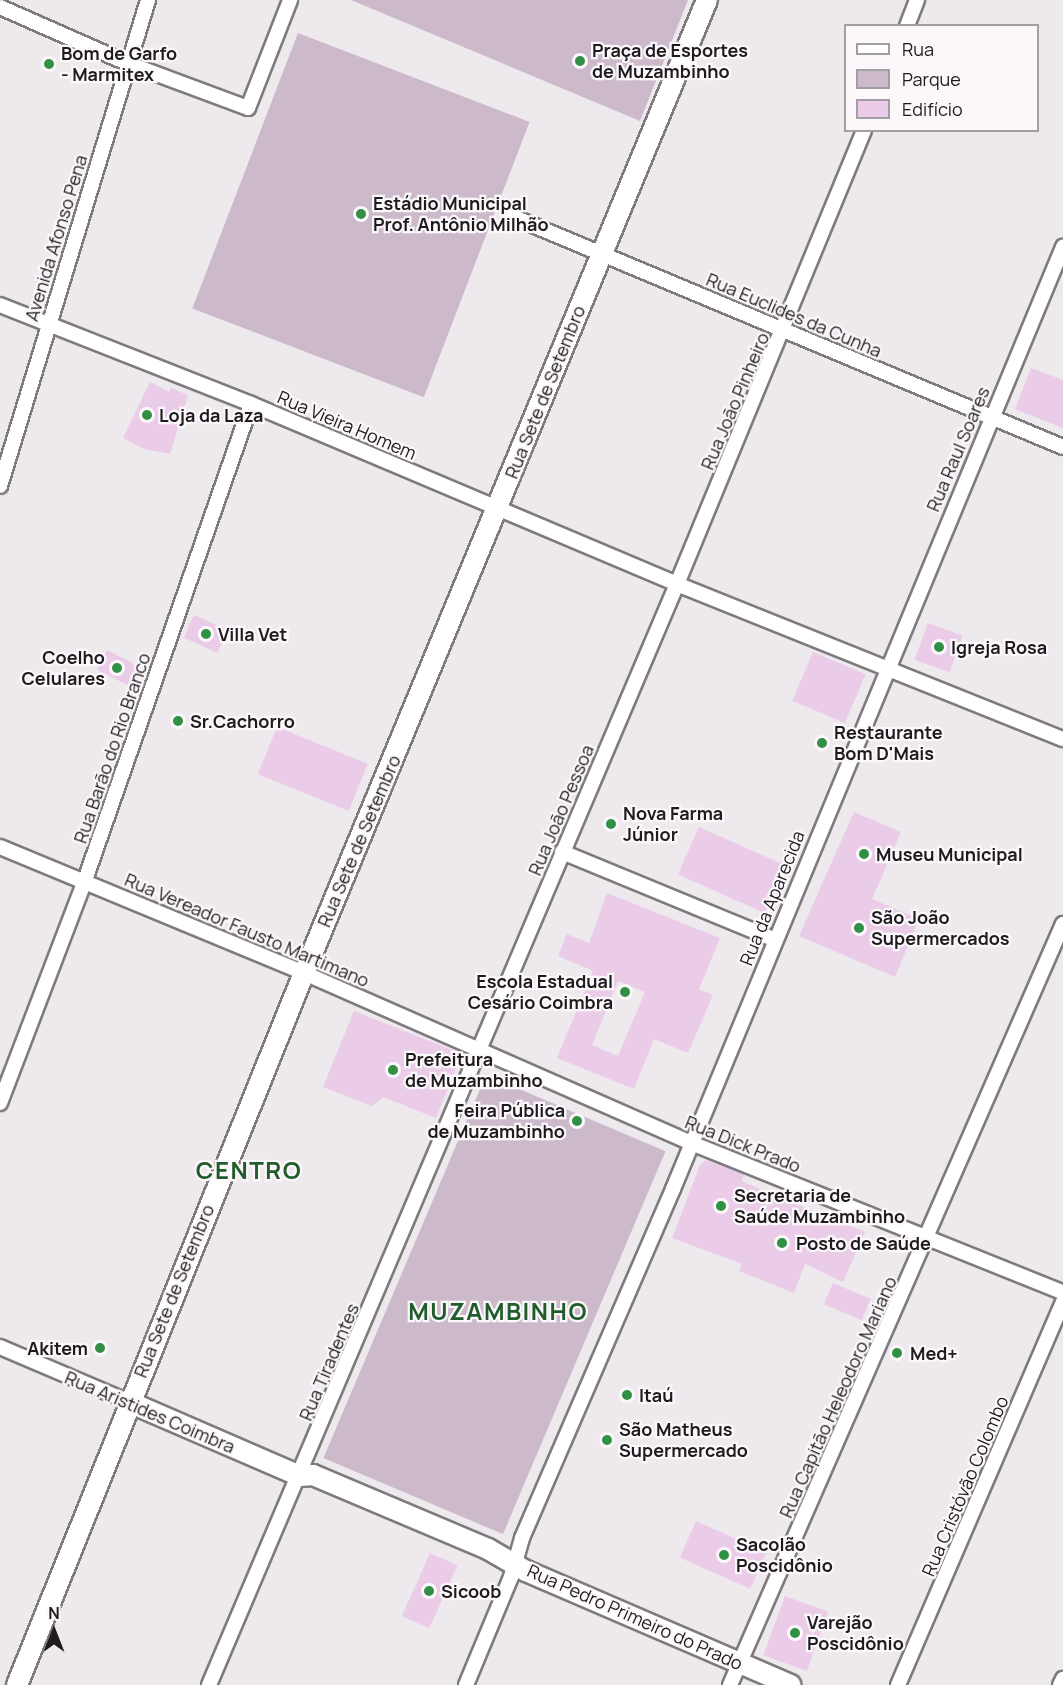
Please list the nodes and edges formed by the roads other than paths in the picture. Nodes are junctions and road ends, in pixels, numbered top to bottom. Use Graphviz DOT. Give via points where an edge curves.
graph roads {
  1 [pos="148,0"];
  2 [pos="290,0"];
  3 [pos="706,0"];
  4 [pos="917,0"];
  5 [pos="0,7"];
  6 [pos="908,24"];
  7 [pos="127,63"];
  8 [pos="863,132"];
  9 [pos="511,216"];
  10 [pos="1063,247"];
  11 [pos="600,256"];
  12 [pos="0,305"];
  13 [pos="49,324"];
  14 [pos="784,328"];
  15 [pos="251,404"];
  16 [pos="991,419"];
  17 [pos="1063,447"];
  18 [pos="0,486"];
  19 [pos="497,508"];
  20 [pos="678,584"];
  21 [pos="887,666"];
  22 [pos="1063,739"];
  23 [pos="0,847"];
  24 [pos="562,852"];
  25 [pos="85,880"];
  26 [pos="1063,924"];
  27 [pos="775,940"];
  28 [pos="304,973"];
  29 [pos="479,1051"];
  30 [pos="0,1103"];
  31 [pos="689,1142"];
  32 [pos="928,1238"];
  33 [pos="1063,1292"];
  34 [pos="1062,1308"];
  35 [pos="0,1347"];
  36 [pos="129,1402"];
  37 [pos="300,1476"];
  38 [pos="514,1560"];
  39 [pos="739,1664"];
  40 [pos="1063,1679"];
  41 [pos="17,1685"];
  42 [pos="209,1685"];
  43 [pos="466,1685"];
  44 [pos="730,1685"];
  45 [pos="791,1685"];
  46 [pos="898,1685"];
  47 [pos="1060,1685"];
  1 -- 7 [label="street, Avenida Afonso Pena"];
  2 -- 7 [label="street" via="248,108"];
  3 -- 11 [label="main road, Rua Sete de Setembro"];
  4 -- 6 [label="street"];
  5 -- 7 [label="street"];
  7 -- 13 [label="street, Avenida Afonso Pena"];
  8 -- 14 [label="street, Rua João Pinheiro"];
  9 -- 11 [label="street, Rua Euclides da Cunha"];
  10 -- 16 [label="street, Rua Raul Soares"];
  11 -- 14 [label="street, Rua Euclides da Cunha"];
  11 -- 19 [label="main road, Rua Sete de Setembro"];
  12 -- 13 [label="street, Rua Vieira Homem"];
  13 -- 15 [label="street, Rua Vieira Homem"];
  13 -- 18 [label="street, Avenida Afonso Pena"];
  14 -- 16 [label="street, Rua Euclides da Cunha"];
  14 -- 20 [label="street, Rua João Pinheiro"];
  15 -- 19 [label="street, Rua Vieira Homem"];
  15 -- 25 [label="street, Rua Barão do Rio Branco"];
  16 -- 17 [label="street, Rua Euclides da Cunha"];
  16 -- 21 [label="street, Rua Raul Soares"];
  19 -- 20 [label="street, Rua Vieira Homem"];
  19 -- 28 [label="main road, Rua Sete de Setembro"];
  20 -- 21 [label="street, Rua Vieira Homem"];
  20 -- 24 [label="street, Rua João Pessoa"];
  21 -- 22 [label="street, Rua Vieira Homem"];
  21 -- 27 [label="street, Rua da Aparecida"];
  23 -- 25 [label="street, Rua Vereador Fausto Martimano"];
  24 -- 27 [label="street"];
  24 -- 29 [label="street, Rua João Pessoa"];
  25 -- 28 [label="street, Rua Vereador Fausto Martimano"];
  25 -- 30 [label="street, Rua Barão do Rio Branco"];
  26 -- 32 [label="street, Rua Capitão Heleodoro Mariano"];
  27 -- 31 [label="street, Rua da Aparecida"];
  28 -- 29 [label="street, Rua Vereador Fausto Martimano"];
  28 -- 36 [label="main road, Rua Sete de Setembro"];
  29 -- 31 [label="street, Rua Dick Prado"];
  29 -- 37 [label="street, Rua Tiradentes"];
  31 -- 32 [label="street, Rua Dick Prado"];
  31 -- 38 [label="street, Rua da Aparecida"];
  32 -- 33 [label="street, Rua Dick Prado"];
  32 -- 39 [label="street, Rua Capitão Heleodoro Mariano"];
  34 -- 46 [label="street, Rua Cristóvão Colombo"];
  35 -- 36 [label="street, Rua Aristides Coimbra"];
  36 -- 37 [label="main road, Rua Aristides Coimbra"];
  36 -- 41 [label="main road, Rua Sete de Setembro"];
  37 -- 38 [label="main road, Rua Aristides Coimbra" via="313,1475"];
  37 -- 42 [label="street, Rua Tiradentes" via="291,1487"];
  38 -- 39 [label="main road, Rua Pedro Primeiro do Prado" via="526,1571"];
  38 -- 43 [label="street" via="511,1577"];
  39 -- 44 [label="street, Rua Capitão Heleodoro Mariano"];
  39 -- 45 [label="main road, Rua Pedro Primeiro do Prado"];
  40 -- 47 [label="street"];
}
